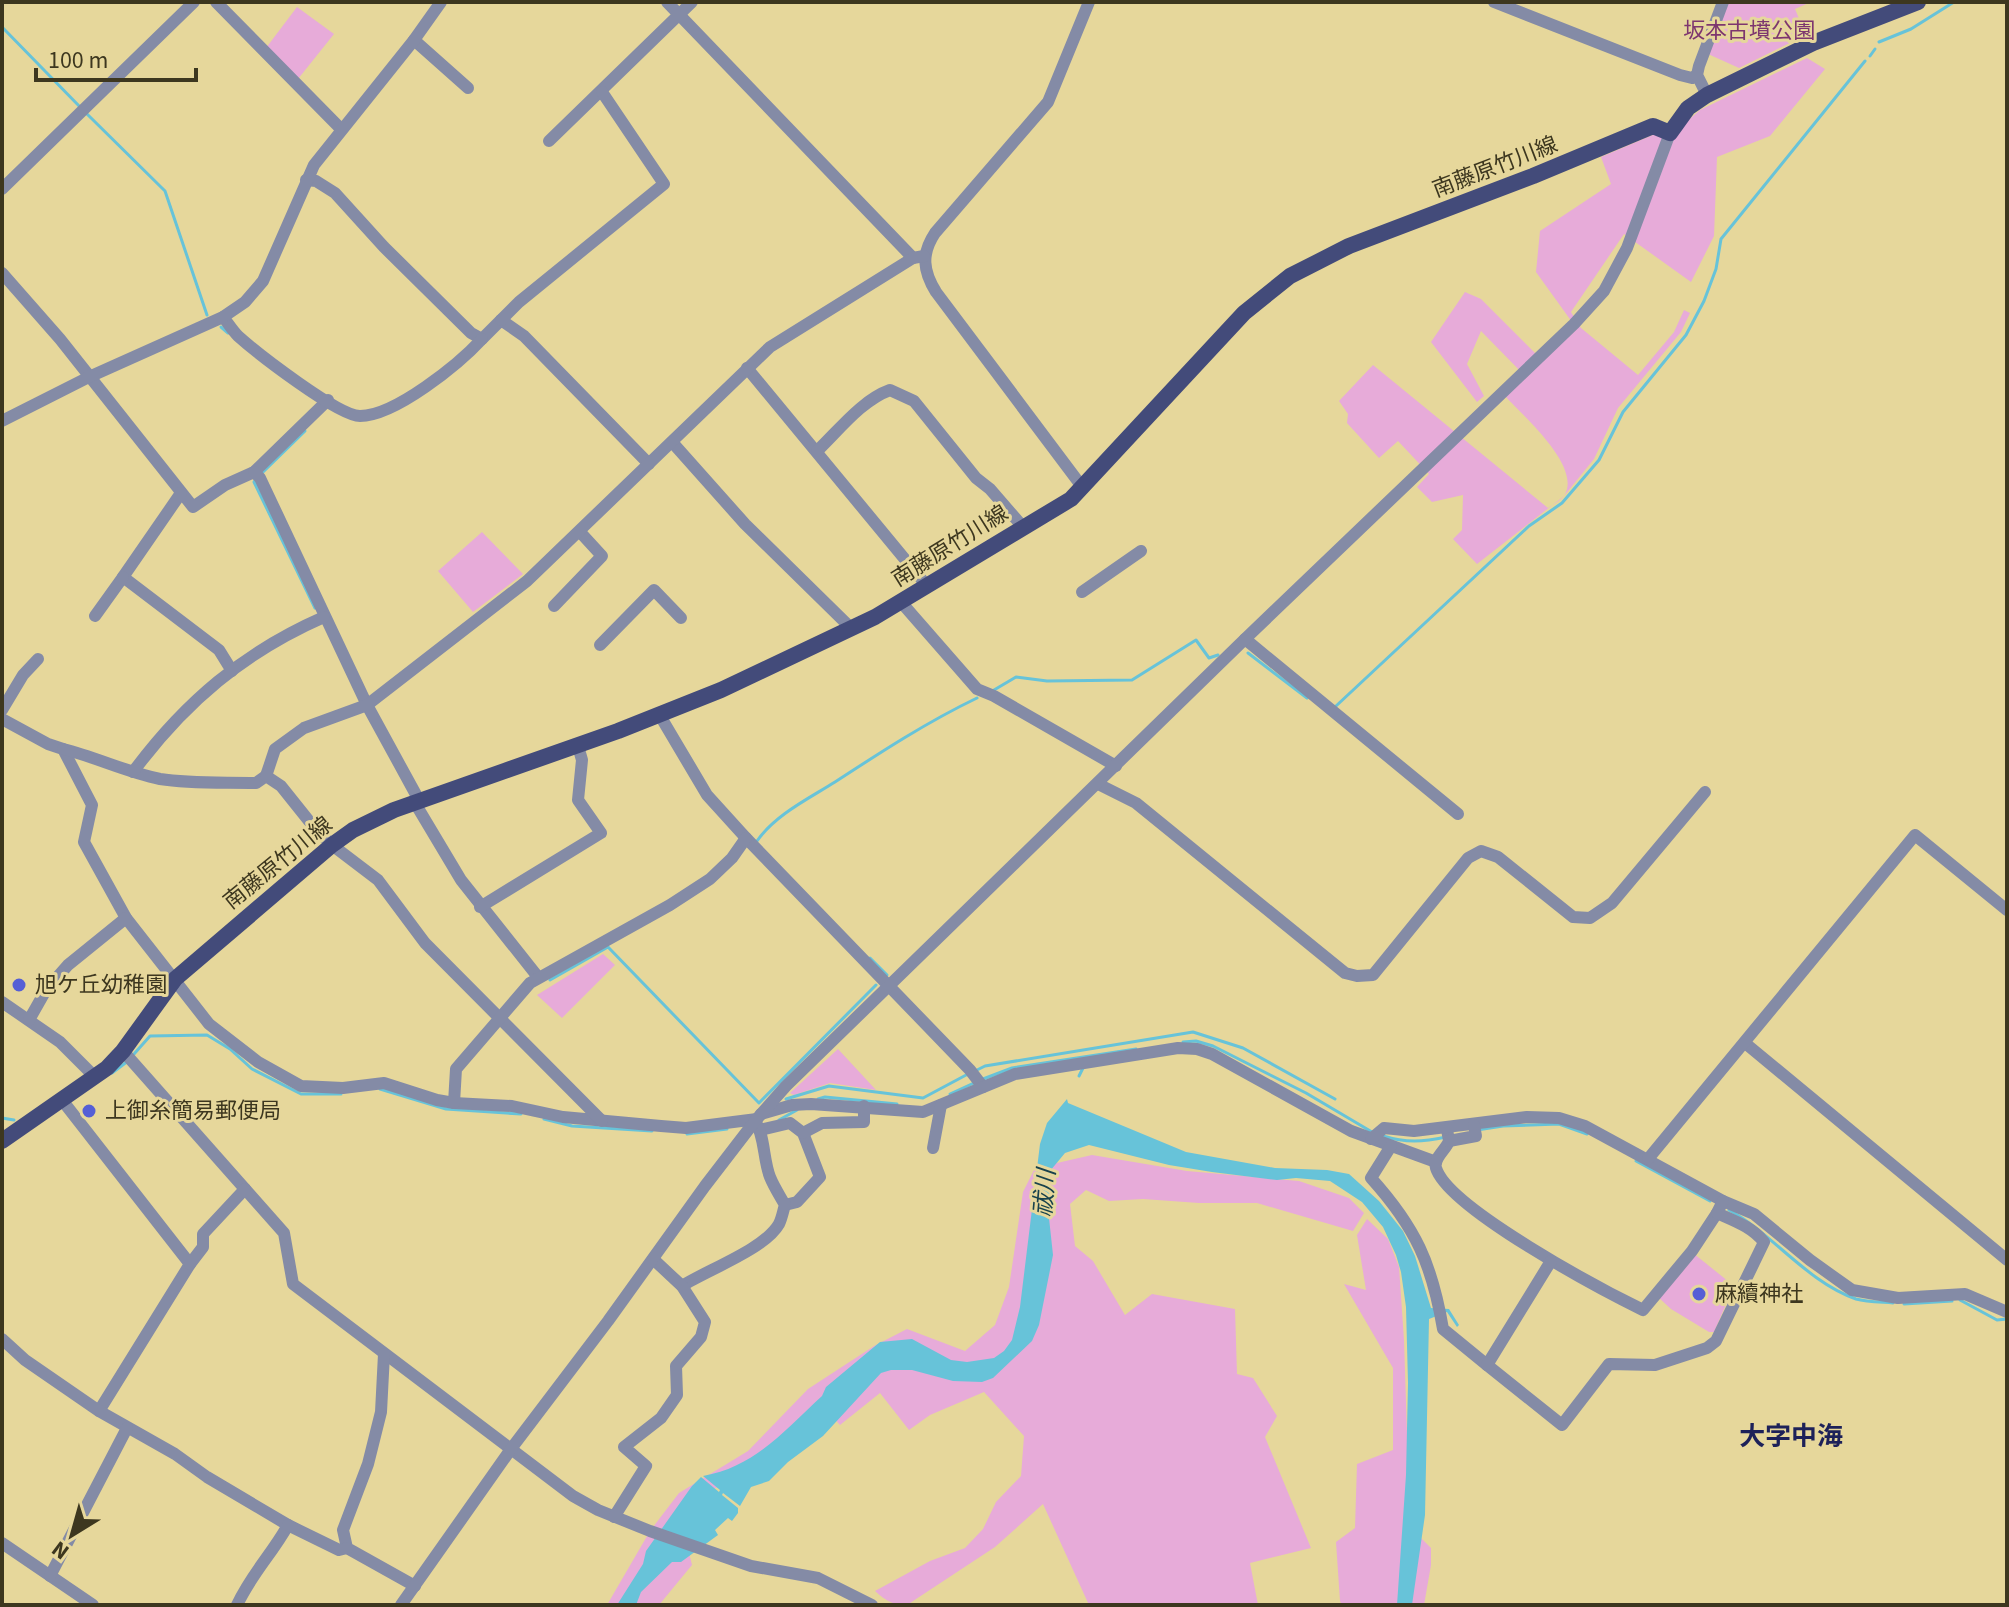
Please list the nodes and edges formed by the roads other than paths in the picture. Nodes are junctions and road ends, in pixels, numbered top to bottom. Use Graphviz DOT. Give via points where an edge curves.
graph roads {
  1 [pos="194,2"];
  2 [pos="216,2"];
  3 [pos="441,2"];
  4 [pos="667,2"];
  5 [pos="692,2"];
  6 [pos="1089,2"];
  7 [pos="1494,2"];
  8 [pos="1723,2"];
  9 [pos="1918,2"];
  10 [pos="679,15"];
  11 [pos="414,40"];
  12 [pos="1697,75"];
  13 [pos="468,88"];
  14 [pos="602,92"];
  15 [pos="1707,95"];
  16 [pos="341,129"];
  17 [pos="1670,133"];
  18 [pos="549,141"];
  19 [pos="306,180"];
  20 [pos="2,189"];
  21 [pos="919,257"];
  22 [pos="2,273"];
  23 [pos="223,317"];
  24 [pos="501,320"];
  25 [pos="482,339"];
  26 [pos="747,368"];
  27 [pos="89,377"];
  28 [pos="328,400"];
  29 [pos="2,421"];
  30 [pos="672,442"];
  31 [pos="817,451"];
  32 [pos="649,464"];
  33 [pos="257,475"];
  34 [pos="1083,488"];
  35 [pos="181,493"];
  36 [pos="1023,527"];
  37 [pos="580,532"];
  38 [pos="1141,551"];
  39 [pos="123,577"];
  40 [pos="927,586"];
  41 [pos="1082,592"];
  42 [pos="901,602"];
  43 [pos="554,606"];
  44 [pos="95,616"];
  45 [pos="321,618"];
  46 [pos="681,618"];
  47 [pos="852,629"];
  48 [pos="1245,639"];
  49 [pos="600,645"];
  50 [pos="38,659"];
  51 [pos="232,671"];
  52 [pos="367,705"];
  53 [pos="2,710"];
  54 [pos="659,714"];
  55 [pos="2,719"];
  56 [pos="578,746"];
  57 [pos="63,749"];
  58 [pos="1116,766"];
  59 [pos="133,772"];
  60 [pos="266,776"];
  61 [pos="1098,784"];
  62 [pos="1705,792"];
  63 [pos="417,802"];
  64 [pos="1458,814"];
  65 [pos="746,838"];
  66 [pos="332,845"];
  67 [pos="480,907"];
  68 [pos="2007,910"];
  69 [pos="126,918"];
  70 [pos="538,977"];
  71 [pos="175,979"];
  72 [pos="890,986"];
  73 [pos="2,1002"];
  74 [pos="501,1017"];
  75 [pos="29,1020"];
  76 [pos="1745,1043"];
  77 [pos="123,1051"];
  78 [pos="95,1077"];
  79 [pos="982,1085"];
  80 [pos="62,1100"];
  81 [pos="454,1103"];
  82 [pos="941,1105"];
  83 [pos="864,1106"];
  84 [pos="602,1121"];
  85 [pos="758,1121"];
  86 [pos="803,1133"];
  87 [pos="1448,1135"];
  88 [pos="1371,1139"];
  89 [pos="2,1141"];
  90 [pos="1391,1146"];
  91 [pos="933,1148"];
  92 [pos="1648,1159"];
  93 [pos="1436,1162"];
  94 [pos="245,1189"];
  95 [pos="785,1205"];
  96 [pos="1720,1207"];
  97 [pos="653,1259"];
  98 [pos="2007,1260"];
  99 [pos="1551,1261"];
  100 [pos="190,1264"];
  101 [pos="682,1286"];
  102 [pos="2007,1312"];
  103 [pos="2,1339"];
  104 [pos="384,1354"];
  105 [pos="1487,1365"];
  106 [pos="99,1411"];
  107 [pos="127,1428"];
  108 [pos="511,1449"];
  109 [pos="614,1517"];
  110 [pos="288,1525"];
  111 [pos="2,1543"];
  112 [pos="347,1548"];
  113 [pos="50,1576"];
  114 [pos="415,1586"];
  115 [pos="93,1605"];
  116 [pos="237,1605"];
  117 [pos="401,1605"];
  118 [pos="872,1605"];
  1 -- 20 [label="street"];
  2 -- 16 [label="street"];
  3 -- 11 [label="street"];
  4 -- 10 [label="street"];
  5 -- 10 [label="street"];
  6 -- 21 [label="street" via="1048,102"];
  7 -- 12 [label="street" via="1680,75"];
  8 -- 12 [label="street"];
  9 -- 15 [label="main road" via="1813,43"];
  10 -- 14 [label="street"];
  10 -- 21 [label="street"];
  11 -- 13 [label="street"];
  11 -- 16 [label="street"];
  12 -- 15 [label="street"];
  14 -- 18 [label="street"];
  14 -- 24 [label="street" via="664,184"];
  15 -- 17 [label="main road" via="1681,115"];
  16 -- 19 [label="street"];
  17 -- 34 [label="main road, 南藤原竹川線" via="1653,126 1349,246 1290,276 1244,313"];
  17 -- 48 [label="street" via="1627,248 1604,291"];
  19 -- 23 [label="street" via="263,281"];
  19 -- 25 [label="street" via="335,193"];
  21 -- 26 [label="street" via="770,347"];
  21 -- 34 [label="street" via="936,292"];
  22 -- 27 [label="street"];
  23 -- 27 [label="street"];
  23 -- 28 [label="street" via="236,334"];
  24 -- 25 [label="street"];
  24 -- 32 [label="street" via="524,336"];
  25 -- 28 [label="street" via="462,361 393,406 355,416"];
  26 -- 30 [label="street"];
  26 -- 31 [label="street"];
  27 -- 29 [label="street"];
  27 -- 35 [label="street"];
  28 -- 33 [label="street"];
  30 -- 32 [label="street"];
  30 -- 47 [label="street" via="745,524"];
  31 -- 36 [label="street" via="861,409 890,390 914,401"];
  31 -- 40 [label="street"];
  32 -- 37 [label="street"];
  33 -- 35 [label="street" via="225,485 193,507"];
  33 -- 45 [label="street"];
  34 -- 36 [label="main road, 南藤原竹川線"];
  35 -- 39 [label="street"];
  36 -- 40 [label="main road, 南藤原竹川線"];
  37 -- 43 [label="street" via="602,556"];
  37 -- 52 [label="street" via="527,581"];
  38 -- 41 [label="street"];
  39 -- 44 [label="street"];
  39 -- 51 [label="street" via="219,650"];
  40 -- 42 [label="main road, 南藤原竹川線"];
  42 -- 47 [label="main road, 南藤原竹川線"];
  42 -- 58 [label="street" via="977,689"];
  45 -- 51 [label="street" via="272,642"];
  45 -- 52 [label="street"];
  46 -- 49 [label="street" via="654,590"];
  47 -- 54 [label="main road, 南藤原竹川線"];
  48 -- 58 [label="street"];
  48 -- 64 [label="street"];
  50 -- 53 [label="street"];
  51 -- 59 [label="street" via="187,707"];
  52 -- 60 [label="street" via="304,728 275,749"];
  52 -- 63 [label="street"];
  54 -- 56 [label="main road, 南藤原竹川線"];
  54 -- 65 [label="street" via="707,795"];
  55 -- 57 [label="street"];
  56 -- 63 [label="main road, 南藤原竹川線"];
  56 -- 67 [label="street" via="578,800 601,833"];
  57 -- 59 [label="street"];
  57 -- 69 [label="street" via="92,805 84,842"];
  58 -- 61 [label="street"];
  59 -- 60 [label="street" via="164,779 256,783"];
  60 -- 66 [label="street"];
  61 -- 62 [label="street" via="1136,803 1345,973 1357,976 1373,975 1468,858 1481,851 1498,857 1573,917 1590,918 1612,903"];
  61 -- 72 [label="street"];
  63 -- 66 [label="main road, 南藤原竹川線"];
  63 -- 67 [label="street"];
  65 -- 70 [label="street" via="710,879"];
  65 -- 72 [label="street"];
  66 -- 71 [label="main road, 南藤原竹川線"];
  66 -- 74 [label="street" via="378,880 425,943"];
  67 -- 70 [label="street"];
  68 -- 76 [label="street" via="1915,835"];
  69 -- 71 [label="street"];
  69 -- 75 [label="street" via="68,965"];
  70 -- 74 [label="street"];
  71 -- 77 [label="main road, 南藤原竹川線"];
  71 -- 81 [label="street" via="209,1024 258,1062 301,1086 384,1083"];
  72 -- 79 [label="street"];
  72 -- 85 [label="street" via="797,1075"];
  73 -- 75 [label="street"];
  74 -- 81 [label="street" via="456,1069"];
  74 -- 84 [label="street"];
  75 -- 78 [label="street"];
  76 -- 92 [label="street"];
  76 -- 98 [label="street"];
  77 -- 78 [label="main road, 南藤原竹川線"];
  77 -- 94 [label="street"];
  78 -- 80 [label="main road, 南藤原竹川線"];
  79 -- 82 [label="street"];
  79 -- 88 [label="street" via="1075,1063 1197,1049"];
  80 -- 89 [label="main road, 南藤原竹川線"];
  80 -- 100 [label="street"];
  81 -- 84 [label="street" via="512,1106"];
  82 -- 83 [label="street" via="914,1112"];
  82 -- 91 [label="street"];
  83 -- 85 [label="street" via="797,1105"];
  83 -- 86 [label="street" via="864,1122 822,1123"];
  84 -- 85 [label="street" via="686,1128"];
  85 -- 86 [label="street" via="790,1123"];
  85 -- 95 [label="street" via="770,1177"];
  85 -- 97 [label="street"];
  86 -- 95 [label="street" via="820,1177 797,1202"];
  87 -- 88 [label="street" via="1384,1128"];
  87 -- 92 [label="street" via="1527,1117 1559,1118"];
  87 -- 93 [label="street"];
  88 -- 90 [label="street"];
  90 -- 93 [label="street"];
  90 -- 105 [label="street" via="1371,1178 1425,1255 1443,1329"];
  92 -- 96 [label="street"];
  93 -- 99 [label="street" via="1436,1170 1473,1207"];
  94 -- 100 [label="street" via="203,1234 203,1247"];
  94 -- 104 [label="street" via="284,1233 293,1284"];
  95 -- 101 [label="street" via="778,1226 760,1242"];
  96 -- 99 [label="street" via="1643,1310"];
  96 -- 102 [label="street" via="1754,1214 1852,1290 1898,1298 1965,1294"];
  96 -- 105 [label="street" via="1764,1242 1720,1335 1707,1348 1655,1365 1609,1364 1562,1425"];
  97 -- 101 [label="street"];
  97 -- 108 [label="street"];
  99 -- 105 [label="street"];
  100 -- 106 [label="street"];
  101 -- 109 [label="street" via="705,1322 701,1337 676,1366 677,1395 661,1418 624,1447 646,1466"];
  103 -- 106 [label="street"];
  104 -- 108 [label="street"];
  104 -- 112 [label="street" via="381,1412 343,1530"];
  106 -- 107 [label="street"];
  107 -- 110 [label="street"];
  107 -- 113 [label="street"];
  108 -- 109 [label="street" via="573,1496"];
  108 -- 114 [label="street"];
  109 -- 118 [label="street" via="751,1566 818,1578"];
  110 -- 112 [label="street" via="339,1550"];
  110 -- 116 [label="street"];
  111 -- 113 [label="street"];
  112 -- 114 [label="street"];
  113 -- 115 [label="street"];
  114 -- 117 [label="street"];
}
